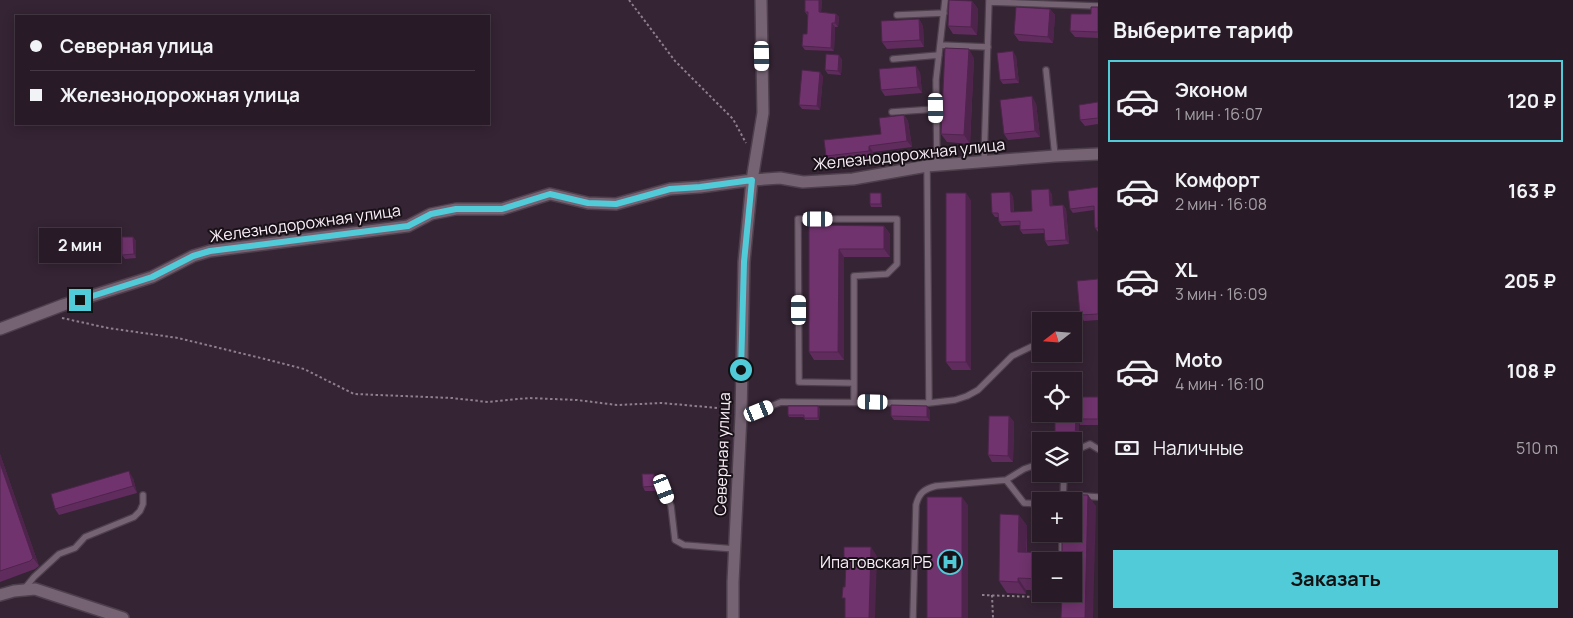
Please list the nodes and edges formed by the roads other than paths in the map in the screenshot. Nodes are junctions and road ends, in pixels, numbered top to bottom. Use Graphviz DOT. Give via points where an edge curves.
graph roads {
  1 [pos="761,0"];
  2 [pos="945,0"];
  3 [pos="989,1"];
  4 [pos="1098,6"];
  5 [pos="944,13"];
  6 [pos="897,15"];
  7 [pos="940,45"];
  8 [pos="988,47"];
  9 [pos="939,55"];
  10 [pos="893,59"];
  11 [pos="1046,70"];
  12 [pos="936,108"];
  13 [pos="892,112"];
  14 [pos="1098,154"];
  15 [pos="1055,156"];
  16 [pos="984,162"];
  17 [pos="932,166"];
  18 [pos="752,180"];
  19 [pos="0,329"];
  20 [pos="1032,346"];
  21 [pos="854,383"];
  22 [pos="854,402"];
  23 [pos="929,403"];
  24 [pos="740,413"];
  25 [pos="1082,448"];
  26 [pos="1098,449"];
  27 [pos="1032,466"];
  28 [pos="1006,480"];
  29 [pos="664,489"];
  30 [pos="143,495"];
  31 [pos="1082,497"];
  32 [pos="1098,497"];
  33 [pos="1032,504"];
  34 [pos="735,549"];
  35 [pos="24,590"];
  36 [pos="0,595"];
  37 [pos="123,618"];
  38 [pos="733,618"];
  39 [pos="913,618"];
  1 -- 18 [label="street" via="763,113"];
  2 -- 5 [label="lane"];
  3 -- 4 [label="lane"];
  3 -- 8 [label="lane"];
  5 -- 6 [label="lane"];
  5 -- 7 [label="lane"];
  7 -- 8 [label="lane"];
  7 -- 9 [label="lane"];
  8 -- 16 [label="lane"];
  9 -- 10 [label="lane"];
  9 -- 12 [label="lane"];
  11 -- 15 [label="lane"];
  12 -- 13 [label="lane"];
  12 -- 17 [label="lane"];
  14 -- 15 [label="street, Железнодорожная улица"];
  15 -- 16 [label="street, Железнодорожная улица"];
  16 -- 17 [label="street, Железнодорожная улица"];
  17 -- 18 [label="street, Железнодорожная улица" via="853,179 803,182 780,178"];
  17 -- 23 [label="lane"];
  18 -- 19 [label="street, Железнодорожная улица" via="670,189 616,204 588,203 550,194 502,209 456,209 431,214 399,228 210,251 144,280"];
  18 -- 24 [label="street, Северная улица" via="744,262"];
  20 -- 23 [label="lane" via="1012,356 978,390 955,400"];
  21 -- 21 [label="lane" via="854,276 887,274 897,264 897,219 798,219 799,382"];
  21 -- 22 [label="lane"];
  22 -- 23 [label="lane"];
  22 -- 24 [label="lane" via="781,402 759,411"];
  24 -- 34 [label="street, Северная улица"];
  25 -- 26 [label="lane" via="1090,444"];
  27 -- 28 [label="lane"];
  28 -- 33 [label="lane" via="1024,504"];
  28 -- 39 [label="lane" via="936,486 926,489 918,497"];
  29 -- 34 [label="lane" via="671,506 675,540 684,544"];
  30 -- 35 [label="lane" via="140,511 134,517 85,537 75,548 59,554"];
  31 -- 32 [label="lane"];
  34 -- 38 [label="street, Северная улица"];
  35 -- 36 [label="street"];
  35 -- 37 [label="street" via="35,589"];
}
